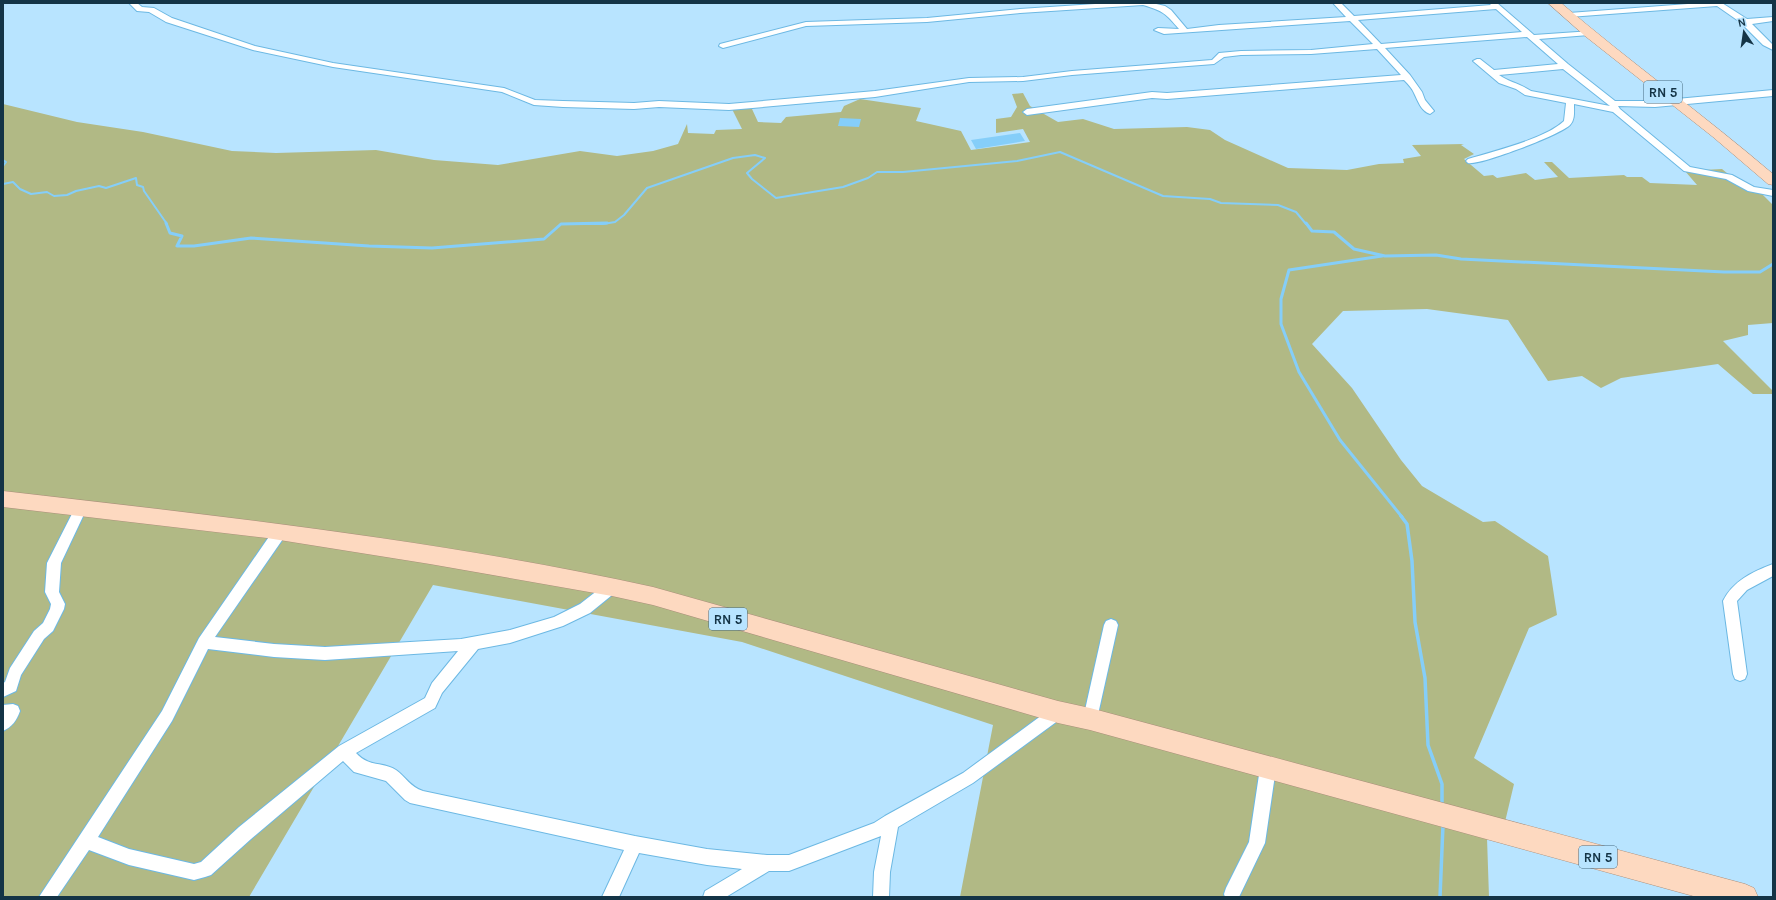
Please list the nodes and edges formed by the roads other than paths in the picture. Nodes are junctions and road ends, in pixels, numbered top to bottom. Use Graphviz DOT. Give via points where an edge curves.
graph roads {
  1 [pos="133,3"];
  2 [pos="1144,3"];
  3 [pos="1337,3"];
  4 [pos="1554,3"];
  5 [pos="1647,3"];
  6 [pos="1718,3"];
  7 [pos="1496,5"];
  8 [pos="1654,8"];
  9 [pos="1569,15"];
  10 [pos="1352,19"];
  11 [pos="1773,19"];
  12 [pos="1745,22"];
  13 [pos="1158,30"];
  14 [pos="1184,30"];
  15 [pos="1589,33"];
  16 [pos="1531,35"];
  17 [pos="723,46"];
  18 [pos="1378,47"];
  19 [pos="1773,48"];
  20 [pos="1477,61"];
  21 [pos="1565,66"];
  22 [pos="1491,72"];
  23 [pos="1407,77"];
  24 [pos="1773,93"];
  25 [pos="1570,102"];
  26 [pos="1675,102"];
  27 [pos="1615,107"];
  28 [pos="1430,111"];
  29 [pos="1027,112"];
  30 [pos="1472,161"];
  31 [pos="1773,181"];
  32 [pos="1773,193"];
  33 [pos="3,499"];
  34 [pos="81,508"];
  35 [pos="280,532"];
  36 [pos="1773,570"];
  37 [pos="612,587"];
  38 [pos="1111,625"];
  39 [pos="204,642"];
  40 [pos="473,644"];
  41 [pos="1740,674"];
  42 [pos="3,690"];
  43 [pos="3,712"];
  44 [pos="1058,712"];
  45 [pos="1090,719"];
  46 [pos="3,724"];
  47 [pos="344,751"];
  48 [pos="1268,768"];
  49 [pos="891,822"];
  50 [pos="86,841"];
  51 [pos="635,844"];
  52 [pos="767,863"];
  53 [pos="50,894"];
  54 [pos="1232,894"];
  55 [pos="610,897"];
  56 [pos="711,897"];
  57 [pos="881,897"];
  58 [pos="1745,897"];
  1 -- 18 [label="street" via="140,9 151,10 169,20 253,48 333,65 504,90 534,102 570,105 659,104 729,107 867,95 969,80 1023,79 1214,62 1220,56 1233,54"];
  2 -- 14 [label="street" via="1168,12"];
  2 -- 17 [label="street" via="932,20 806,24"];
  3 -- 10 [label="street"];
  4 -- 9 [label="main road, RN 5"];
  5 -- 8 [label="street"];
  6 -- 8 [label="street"];
  6 -- 12 [label="street"];
  7 -- 10 [label="street"];
  7 -- 16 [label="street"];
  8 -- 9 [label="street"];
  9 -- 15 [label="main road, RN 5"];
  10 -- 14 [label="street"];
  10 -- 18 [label="street"];
  11 -- 12 [label="street"];
  12 -- 19 [label="street" via="1758,34 1763,43"];
  13 -- 14 [label="street"];
  15 -- 16 [label="street"];
  15 -- 26 [label="main road, RN 5"];
  16 -- 18 [label="street"];
  16 -- 21 [label="street"];
  18 -- 23 [label="street"];
  20 -- 22 [label="street"];
  21 -- 22 [label="street"];
  21 -- 27 [label="street"];
  22 -- 25 [label="street" via="1502,81 1528,93"];
  23 -- 28 [label="street"];
  23 -- 29 [label="street" via="1167,96 1152,95"];
  24 -- 26 [label="street"];
  25 -- 27 [label="street"];
  25 -- 30 [label="street" via="1568,121 1565,125 1536,139"];
  26 -- 27 [label="street"];
  26 -- 31 [label="main road, RN 5" via="1718,134"];
  27 -- 32 [label="street" via="1643,134 1687,169 1714,173 1751,189"];
  33 -- 34 [label="main road, RN 5"];
  34 -- 35 [label="main road, RN 5"];
  34 -- 42 [label="street" via="54,563 52,592 58,604 57,610 14,673 11,686"];
  35 -- 37 [label="main road, RN 5"];
  35 -- 39 [label="street"];
  36 -- 41 [label="street" via="1738,588 1732,594 1730,601"];
  37 -- 40 [label="street" via="581,611 560,620 536,629"];
  37 -- 44 [label="main road, RN 5" via="654,596"];
  38 -- 45 [label="street"];
  39 -- 40 [label="street" via="318,653"];
  39 -- 50 [label="street" via="170,711"];
  40 -- 47 [label="street" via="437,688 430,703"];
  43 -- 46 [label="street" via="13,711"];
  44 -- 45 [label="main road, RN 5"];
  44 -- 49 [label="street" via="968,778"];
  45 -- 48 [label="main road, RN 5"];
  47 -- 50 [label="street" via="245,833 205,870 199,872 129,857"];
  47 -- 51 [label="street" via="359,767 390,775 415,797"];
  48 -- 54 [label="street" via="1257,844"];
  48 -- 58 [label="main road, RN 5"];
  49 -- 52 [label="street" via="789,863"];
  49 -- 57 [label="street" via="884,856"];
  50 -- 53 [label="street"];
  51 -- 52 [label="street" via="707,857"];
  51 -- 55 [label="street"];
  52 -- 56 [label="street"];
}
